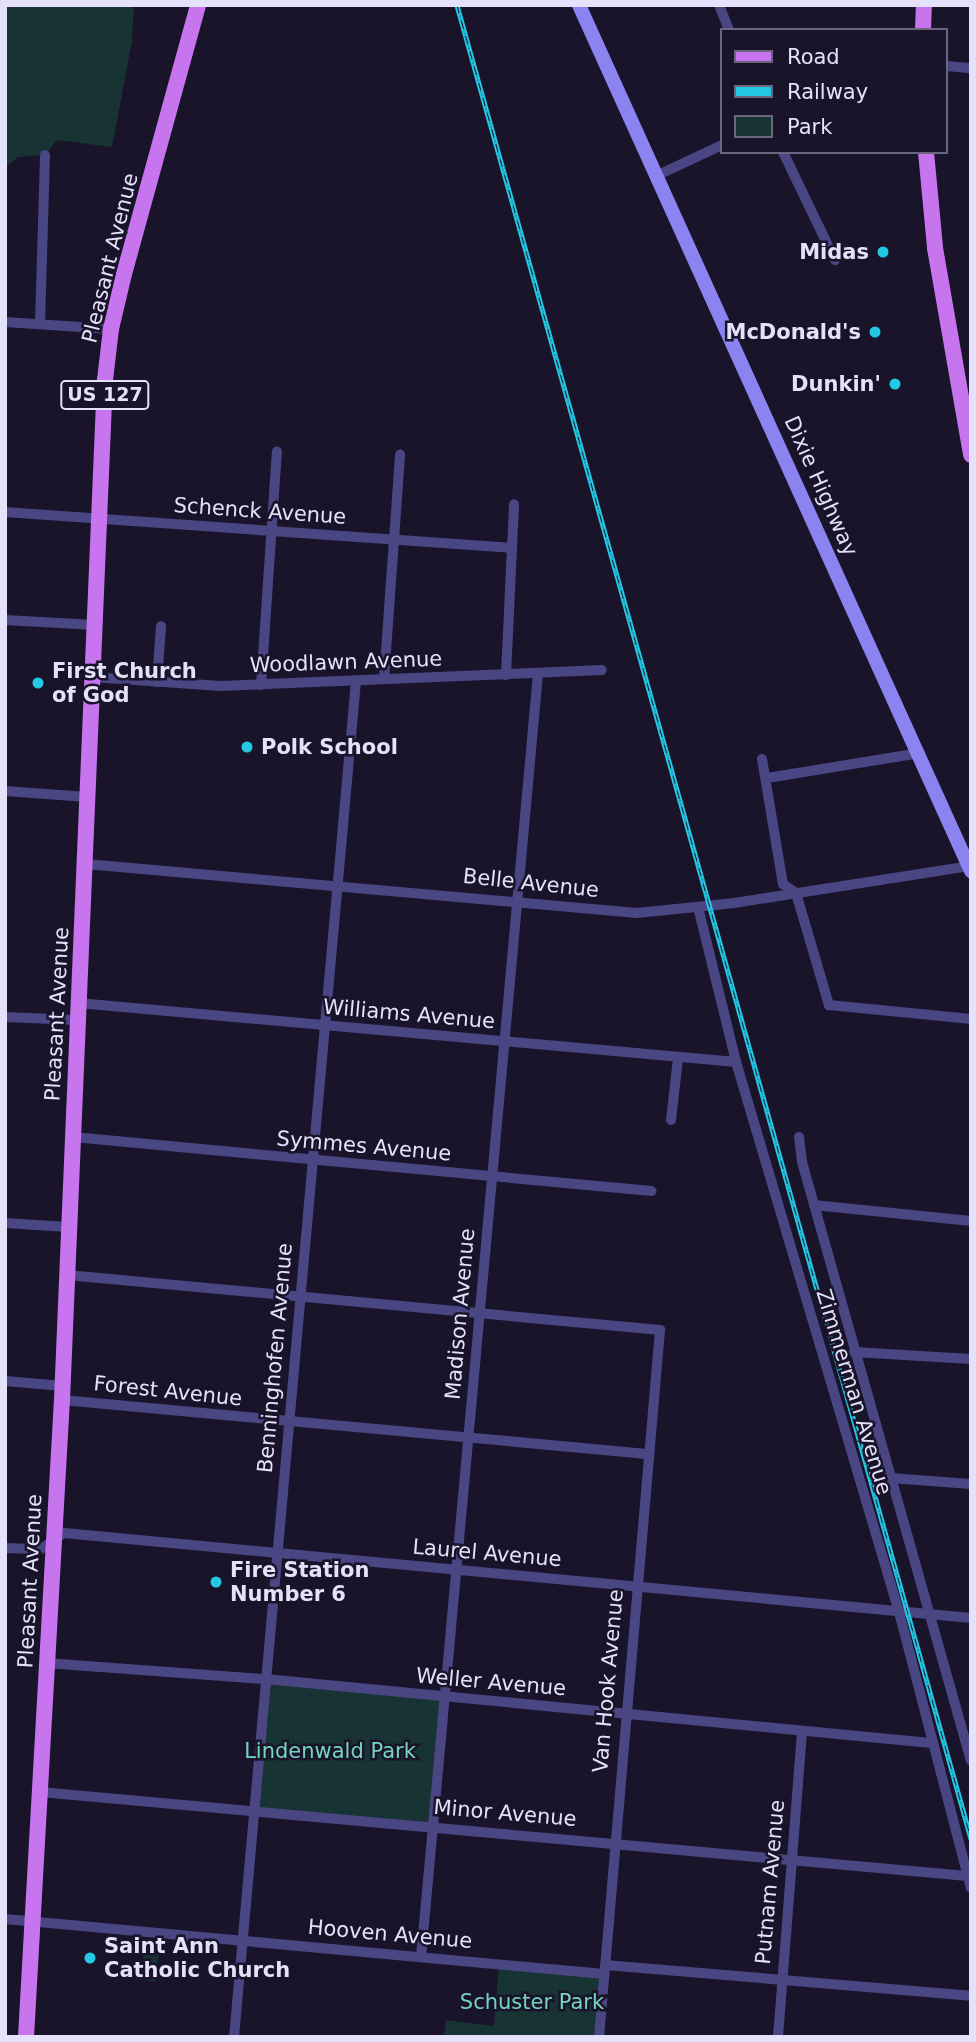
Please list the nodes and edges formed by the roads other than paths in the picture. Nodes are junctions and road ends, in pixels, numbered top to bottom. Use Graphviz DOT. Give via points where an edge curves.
graph roads {
  1 [pos="198,5"];
  2 [pos="579,5"];
  3 [pos="719,5"];
  4 [pos="924,5"];
  5 [pos="728,28"];
  6 [pos="923,28"];
  7 [pos="948,66"];
  8 [pos="971,68"];
  9 [pos="720,146"];
  10 [pos="784,154"];
  11 [pos="926,154"];
  12 [pos="46,155"];
  13 [pos="656,176"];
  14 [pos="835,260"];
  15 [pos="5,322"];
  16 [pos="40,324"];
  17 [pos="111,329"];
  18 [pos="277,452"];
  19 [pos="400,455"];
  20 [pos="971,455"];
  21 [pos="514,504"];
  22 [pos="5,512"];
  23 [pos="99,519"];
  24 [pos="272,531"];
  25 [pos="394,540"];
  26 [pos="512,548"];
  27 [pos="5,620"];
  28 [pos="95,625"];
  29 [pos="161,626"];
  30 [pos="602,670"];
  31 [pos="538,674"];
  32 [pos="506,676"];
  33 [pos="92,677"];
  34 [pos="384,679"];
  35 [pos="157,682"];
  36 [pos="356,682"];
  37 [pos="261,685"];
  38 [pos="920,753"];
  39 [pos="762,759"];
  40 [pos="767,778"];
  41 [pos="5,791"];
  42 [pos="87,797"];
  43 [pos="86,864"];
  44 [pos="970,869"];
  45 [pos="337,884"];
  46 [pos="796,893"];
  47 [pos="518,901"];
  48 [pos="698,907"];
  49 [pos="79,1003"];
  50 [pos="5,1017"];
  51 [pos="971,1019"];
  52 [pos="77,1020"];
  53 [pos="326,1026"];
  54 [pos="505,1042"];
  55 [pos="678,1059"];
  56 [pos="736,1062"];
  57 [pos="671,1120"];
  58 [pos="73,1137"];
  59 [pos="799,1137"];
  60 [pos="312,1162"];
  61 [pos="492,1177"];
  62 [pos="651,1191"];
  63 [pos="814,1205"];
  64 [pos="971,1221"];
  65 [pos="5,1223"];
  66 [pos="68,1227"];
  67 [pos="67,1275"];
  68 [pos="300,1298"];
  69 [pos="480,1314"];
  70 [pos="855,1352"];
  71 [pos="971,1359"];
  72 [pos="5,1381"];
  73 [pos="62,1393"];
  74 [pos="289,1422"];
  75 [pos="468,1439"];
  76 [pos="647,1454"];
  77 [pos="890,1478"];
  78 [pos="971,1484"];
  79 [pos="54,1540"];
  80 [pos="5,1548"];
  81 [pos="276,1553"];
  82 [pos="456,1569"];
  83 [pos="636,1586"];
  84 [pos="899,1612"];
  85 [pos="929,1615"];
  86 [pos="971,1619"];
  87 [pos="46,1663"];
  88 [pos="265,1679"];
  89 [pos="446,1698"];
  90 [pos="624,1713"];
  91 [pos="802,1731"];
  92 [pos="931,1743"];
  93 [pos="969,1747"];
  94 [pos="971,1761"];
  95 [pos="40,1792"];
  96 [pos="254,1809"];
  97 [pos="433,1826"];
  98 [pos="614,1842"];
  99 [pos="793,1858"];
  100 [pos="967,1875"];
  101 [pos="971,1888"];
  102 [pos="5,1919"];
  103 [pos="33,1920"];
  104 [pos="243,1940"];
  105 [pos="421,1957"];
  106 [pos="604,1970"];
  107 [pos="780,1980"];
  108 [pos="971,1996"];
  109 [pos="26,2037"];
  110 [pos="234,2037"];
  111 [pos="598,2037"];
  112 [pos="778,2037"];
  1 -- 17 [label="main road, Pleasant Avenue / US 127"];
  2 -- 13 [label="street, Dixie Highway"];
  3 -- 5 [label="street"];
  4 -- 6 [label="main road"];
  7 -- 8 [label="street"];
  9 -- 13 [label="street"];
  10 -- 14 [label="street"];
  11 -- 20 [label="main road" via="935,248"];
  12 -- 16 [label="street"];
  13 -- 38 [label="street, Dixie Highway"];
  15 -- 16 [label="street"];
  16 -- 17 [label="street"];
  17 -- 23 [label="main road, Pleasant Avenue / US 127"];
  18 -- 24 [label="street"];
  19 -- 25 [label="street"];
  21 -- 26 [label="street"];
  22 -- 23 [label="street, Schenck Avenue"];
  23 -- 24 [label="street, Schenck Avenue"];
  23 -- 28 [label="main road, Pleasant Avenue / US 127"];
  24 -- 25 [label="street, Schenck Avenue"];
  24 -- 37 [label="street"];
  25 -- 26 [label="street, Schenck Avenue"];
  25 -- 34 [label="street"];
  26 -- 32 [label="street"];
  27 -- 28 [label="street"];
  28 -- 33 [label="main road, Pleasant Avenue / US 127"];
  29 -- 35 [label="street"];
  30 -- 31 [label="street, Woodlawn Avenue"];
  31 -- 32 [label="street, Woodlawn Avenue"];
  31 -- 47 [label="street, Madison Avenue"];
  32 -- 34 [label="street, Woodlawn Avenue"];
  33 -- 35 [label="street, Woodlawn Avenue"];
  33 -- 42 [label="main road, Pleasant Avenue / US 127"];
  34 -- 36 [label="street, Woodlawn Avenue"];
  35 -- 37 [label="street, Woodlawn Avenue"];
  36 -- 37 [label="street, Woodlawn Avenue"];
  36 -- 45 [label="street, Benninghofen Avenue"];
  38 -- 40 [label="street"];
  38 -- 44 [label="street, Dixie Highway"];
  39 -- 40 [label="street"];
  40 -- 46 [label="street" via="783,884"];
  41 -- 42 [label="street"];
  42 -- 43 [label="main road, Pleasant Avenue / US 127"];
  43 -- 45 [label="street, Belle Avenue"];
  43 -- 49 [label="main road, Pleasant Avenue / US 127"];
  44 -- 46 [label="street, Belle Avenue"];
  45 -- 47 [label="street, Belle Avenue"];
  45 -- 53 [label="street, Benninghofen Avenue"];
  46 -- 48 [label="street, Belle Avenue"];
  46 -- 51 [label="street" via="829,1005"];
  47 -- 48 [label="street, Belle Avenue" via="637,913"];
  47 -- 54 [label="street, Madison Avenue"];
  48 -- 56 [label="street, Zimmerman Avenue"];
  49 -- 52 [label="main road, Pleasant Avenue / US 127"];
  49 -- 53 [label="street, Williams Avenue"];
  50 -- 52 [label="street"];
  52 -- 58 [label="main road, Pleasant Avenue / US 127"];
  53 -- 54 [label="street, Williams Avenue"];
  53 -- 60 [label="street, Benninghofen Avenue"];
  54 -- 55 [label="street, Williams Avenue"];
  54 -- 61 [label="street, Madison Avenue"];
  55 -- 56 [label="street, Williams Avenue"];
  55 -- 57 [label="street"];
  56 -- 84 [label="street, Zimmerman Avenue"];
  58 -- 60 [label="street, Symmes Avenue"];
  58 -- 66 [label="main road, Pleasant Avenue / US 127"];
  59 -- 63 [label="street, Zimmerman Avenue"];
  60 -- 61 [label="street, Symmes Avenue"];
  60 -- 68 [label="street, Benninghofen Avenue"];
  61 -- 62 [label="street, Symmes Avenue"];
  61 -- 69 [label="street, Madison Avenue"];
  63 -- 64 [label="street"];
  63 -- 70 [label="street, Zimmerman Avenue"];
  65 -- 66 [label="street"];
  66 -- 67 [label="main road, Pleasant Avenue / US 127"];
  67 -- 68 [label="street"];
  67 -- 73 [label="main road, Pleasant Avenue / US 127"];
  68 -- 69 [label="street"];
  68 -- 74 [label="street, Benninghofen Avenue"];
  69 -- 75 [label="street, Madison Avenue"];
  69 -- 76 [label="street, Van Hook Avenue" via="660,1329"];
  70 -- 71 [label="street"];
  70 -- 77 [label="street, Zimmerman Avenue"];
  72 -- 73 [label="street, Forest Avenue"];
  73 -- 74 [label="street, Forest Avenue"];
  73 -- 79 [label="main road, Pleasant Avenue / US 127"];
  74 -- 75 [label="street, Forest Avenue"];
  74 -- 81 [label="street, Benninghofen Avenue"];
  75 -- 76 [label="street, Forest Avenue"];
  75 -- 82 [label="street, Madison Avenue"];
  76 -- 83 [label="street, Van Hook Avenue"];
  77 -- 78 [label="street"];
  77 -- 85 [label="street, Zimmerman Avenue"];
  79 -- 80 [label="street, Laurel Avenue" via="41,1549"];
  79 -- 81 [label="street, Laurel Avenue" via="64,1533"];
  79 -- 87 [label="main road, Pleasant Avenue / US 127"];
  81 -- 82 [label="street, Laurel Avenue"];
  81 -- 88 [label="street, Benninghofen Avenue"];
  82 -- 83 [label="street, Laurel Avenue"];
  82 -- 89 [label="street, Madison Avenue"];
  83 -- 84 [label="street, Laurel Avenue"];
  83 -- 90 [label="street, Van Hook Avenue"];
  84 -- 85 [label="street, Laurel Avenue"];
  84 -- 92 [label="street, Zimmerman Avenue"];
  85 -- 86 [label="street, Laurel Avenue"];
  85 -- 93 [label="street"];
  87 -- 88 [label="street, Weller Avenue"];
  87 -- 95 [label="main road, Pleasant Avenue / US 127"];
  88 -- 89 [label="street, Weller Avenue"];
  88 -- 96 [label="street, Benninghofen Avenue"];
  89 -- 90 [label="street, Weller Avenue"];
  89 -- 97 [label="street, Madison Avenue"];
  90 -- 91 [label="street, Weller Avenue"];
  90 -- 98 [label="street, Van Hook Avenue"];
  91 -- 92 [label="street, Weller Avenue"];
  91 -- 99 [label="street, Putnam Avenue"];
  92 -- 100 [label="street, Zimmerman Avenue"];
  93 -- 94 [label="street"];
  95 -- 96 [label="street, Minor Avenue"];
  95 -- 103 [label="main road, Pleasant Avenue / US 127"];
  96 -- 97 [label="street, Minor Avenue"];
  96 -- 104 [label="street, Benninghofen Avenue"];
  97 -- 98 [label="street, Minor Avenue"];
  97 -- 105 [label="street, Madison Avenue"];
  98 -- 99 [label="street, Minor Avenue"];
  98 -- 106 [label="street, Van Hook Avenue"];
  99 -- 100 [label="street, Minor Avenue"];
  99 -- 107 [label="street, Putnam Avenue"];
  100 -- 101 [label="street, Zimmerman Avenue"];
  102 -- 103 [label="street, Hooven Avenue"];
  103 -- 104 [label="street, Hooven Avenue"];
  103 -- 109 [label="main road, Pleasant Avenue / US 127"];
  104 -- 105 [label="street, Hooven Avenue"];
  104 -- 110 [label="street, Benninghofen Avenue"];
  105 -- 106 [label="street, Hooven Avenue"];
  106 -- 107 [label="street, Hooven Avenue"];
  106 -- 111 [label="street, Van Hook Avenue"];
  107 -- 108 [label="street, Hooven Avenue"];
  107 -- 112 [label="street, Putnam Avenue"];
}
